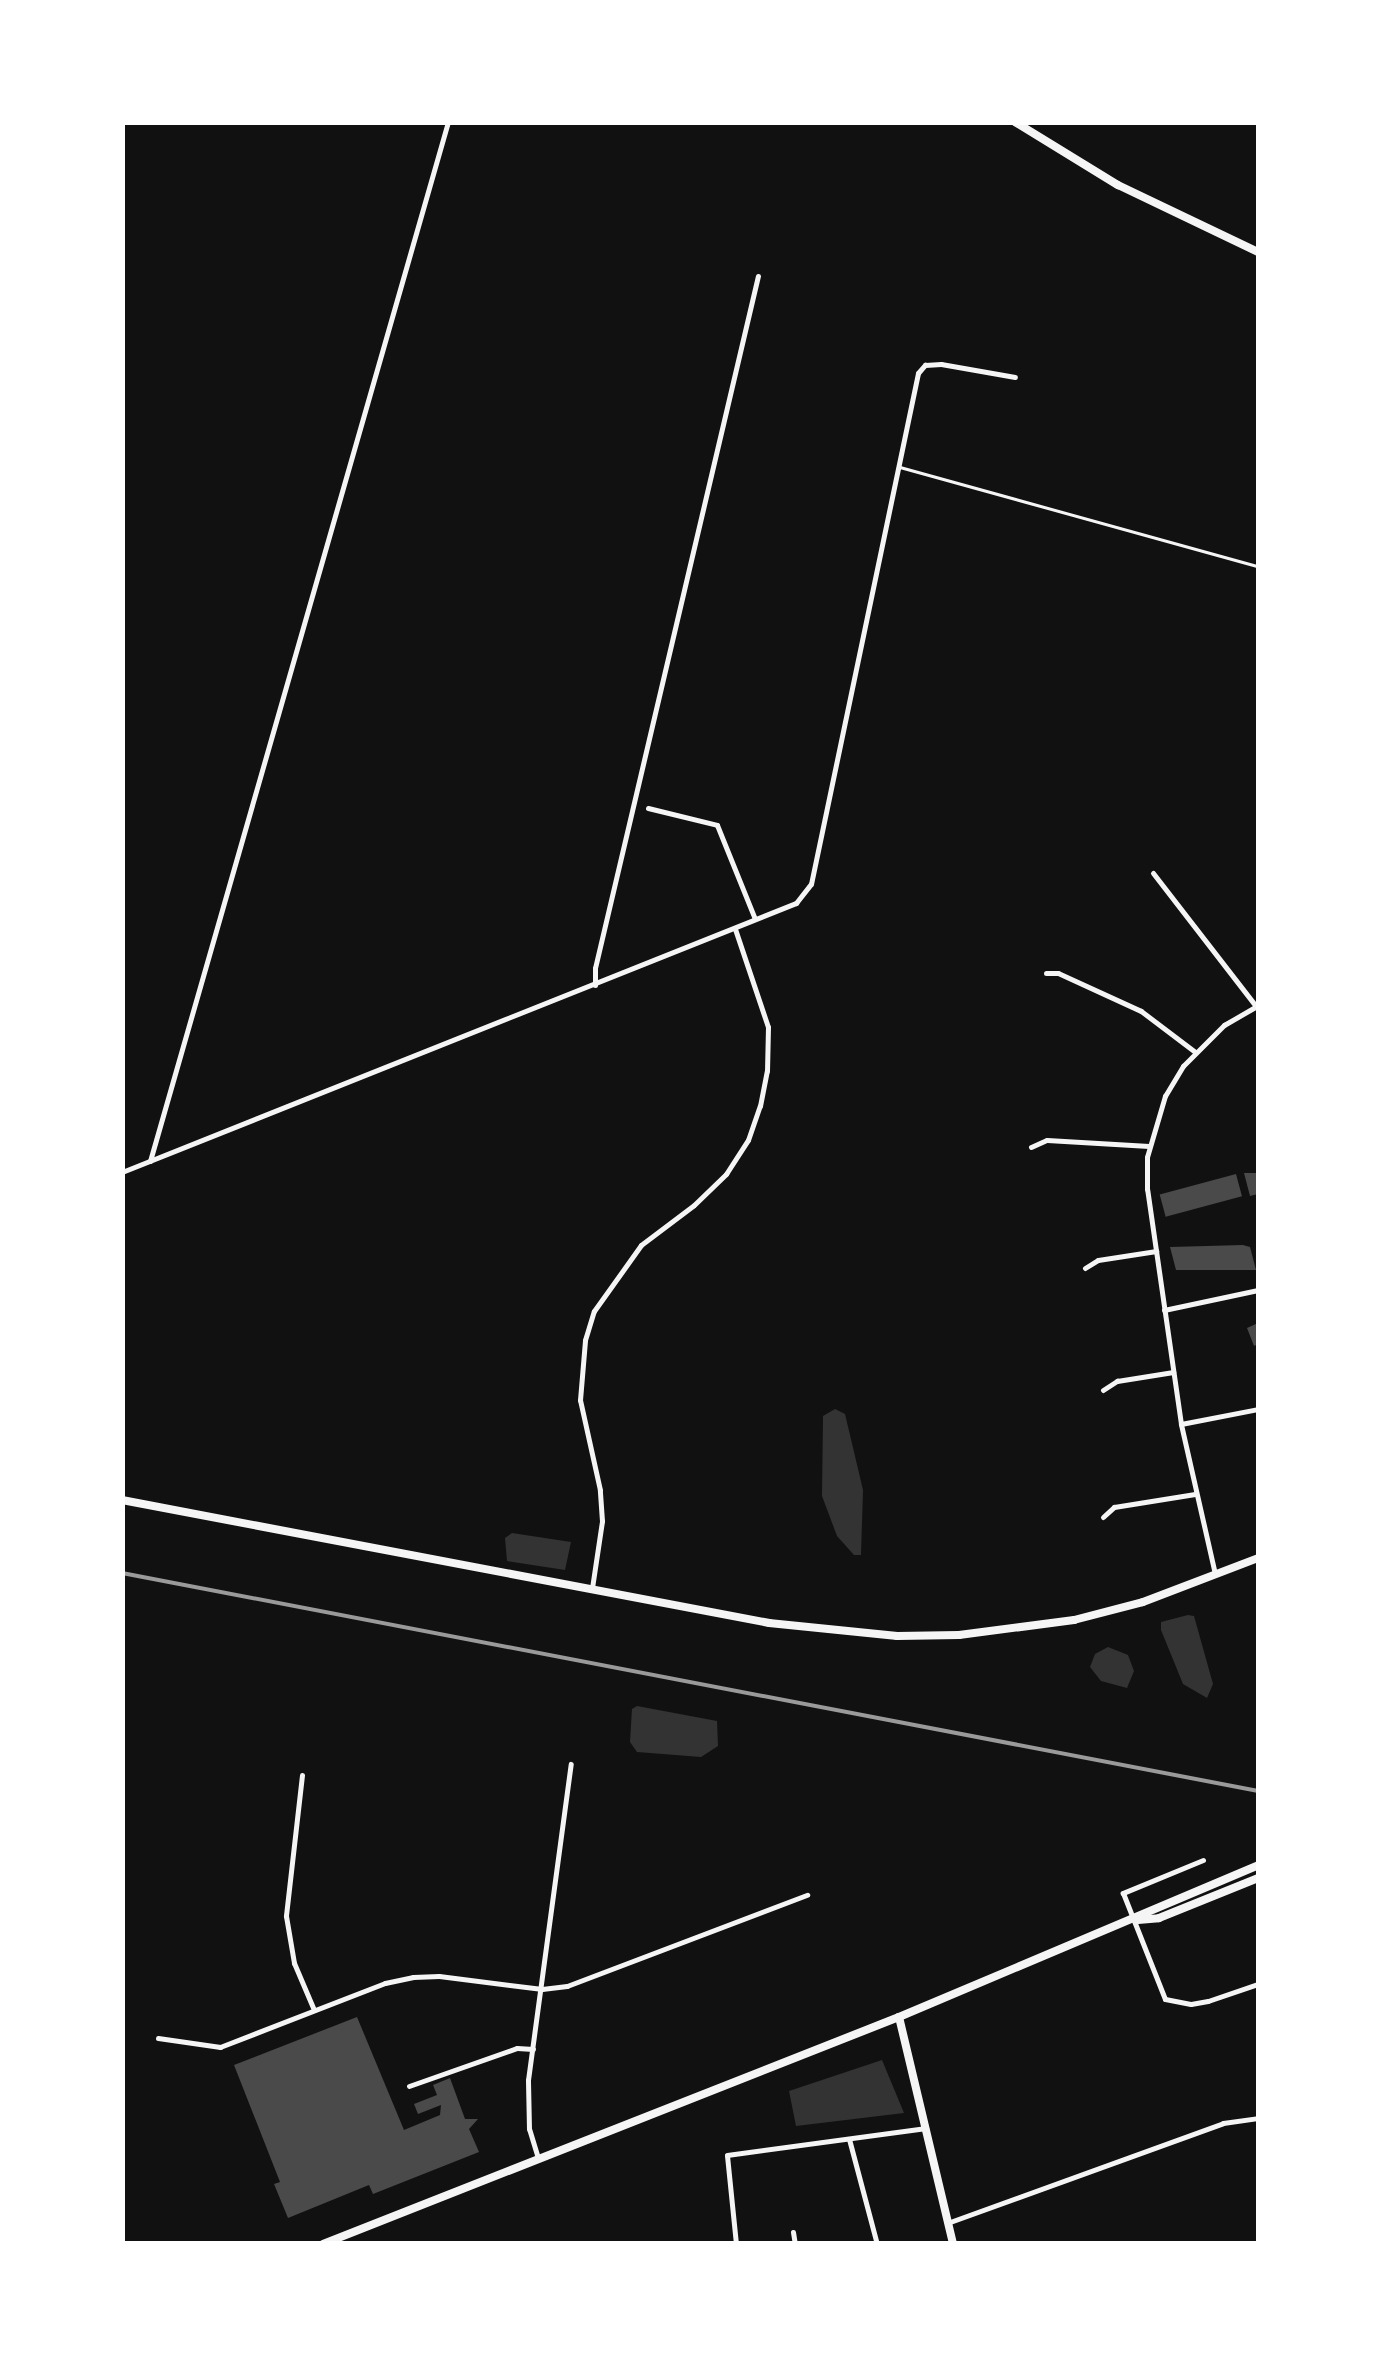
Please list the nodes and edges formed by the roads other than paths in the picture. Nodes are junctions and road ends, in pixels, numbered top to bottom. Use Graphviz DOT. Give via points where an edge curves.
graph roads {
  1 [pos="448,122"];
  2 [pos="1016,122"];
  3 [pos="1258,252"];
  4 [pos="758,276"];
  5 [pos="1015,378"];
  6 [pos="898,466"];
  7 [pos="1258,566"];
  8 [pos="648,808"];
  9 [pos="1153,873"];
  10 [pos="755,919"];
  11 [pos="734,928"];
  12 [pos="1046,973"];
  13 [pos="595,985"];
  14 [pos="1257,1006"];
  15 [pos="1195,1052"];
  16 [pos="1031,1146"];
  17 [pos="1149,1146"];
  18 [pos="150,1161"];
  19 [pos="122,1172"];
  20 [pos="1156,1251"];
  21 [pos="1085,1268"];
  22 [pos="1258,1290"];
  23 [pos="1164,1310"];
  24 [pos="1174,1372"];
  25 [pos="1103,1390"];
  26 [pos="1258,1409"];
  27 [pos="1181,1424"];
  28 [pos="1195,1494"];
  29 [pos="122,1500"];
  30 [pos="1103,1517"];
  31 [pos="1258,1558"];
  32 [pos="1216,1577"];
  33 [pos="591,1591"];
  34 [pos="572,1764"];
  35 [pos="302,1775"];
  36 [pos="1203,1860"];
  37 [pos="1258,1865"];
  38 [pos="1258,1878"];
  39 [pos="807,1895"];
  40 [pos="1133,1920"];
  41 [pos="1258,1984"];
  42 [pos="542,1989"];
  43 [pos="314,2010"];
  44 [pos="899,2017"];
  45 [pos="158,2038"];
  46 [pos="532,2049"];
  47 [pos="409,2086"];
  48 [pos="1258,2118"];
  49 [pos="926,2128"];
  50 [pos="849,2139"];
  51 [pos="538,2158"];
  52 [pos="948,2223"];
  53 [pos="793,2232"];
  54 [pos="323,2244"];
  55 [pos="736,2244"];
  56 [pos="794,2244"];
  57 [pos="877,2244"];
  58 [pos="953,2244"];
  1 -- 18 [label="street"];
  2 -- 3 [label="street" via="1118,185"];
  4 -- 13 [label="street"];
  5 -- 6 [label="street" via="926,366 915,381"];
  6 -- 7 [label="lane"];
  6 -- 10 [label="street" via="811,884 796,903"];
  8 -- 10 [label="street" via="717,826"];
  9 -- 14 [label="street"];
  10 -- 11 [label="street"];
  11 -- 13 [label="street"];
  11 -- 33 [label="street" via="768,1028 760,1106 726,1174 641,1245 594,1311 580,1400 602,1521"];
  12 -- 15 [label="street" via="1141,1011"];
  13 -- 18 [label="street"];
  14 -- 15 [label="street"];
  15 -- 17 [label="street" via="1165,1096"];
  16 -- 17 [label="street" via="1047,1140"];
  17 -- 20 [label="street"];
  18 -- 19 [label="street"];
  20 -- 21 [label="street"];
  20 -- 23 [label="street"];
  22 -- 23 [label="street"];
  23 -- 24 [label="street"];
  24 -- 25 [label="street" via="1118,1381"];
  24 -- 27 [label="street"];
  26 -- 27 [label="street"];
  27 -- 28 [label="street"];
  28 -- 30 [label="street" via="1114,1506"];
  28 -- 32 [label="street"];
  29 -- 33 [label="street"];
  31 -- 32 [label="street"];
  32 -- 33 [label="street" via="1074,1620 959,1635 842,1632"];
  34 -- 42 [label="street"];
  35 -- 43 [label="street" via="286,1916 294,1963"];
  36 -- 40 [label="street" via="1123,1893"];
  37 -- 40 [label="street"];
  38 -- 40 [label="street" via="1159,1918"];
  39 -- 42 [label="street" via="590,1980"];
  40 -- 41 [label="street" via="1165,1999 1208,2002"];
  40 -- 44 [label="street"];
  42 -- 43 [label="street" via="413,1977"];
  42 -- 46 [label="street"];
  43 -- 45 [label="street" via="220,2047"];
  44 -- 49 [label="street"];
  44 -- 51 [label="street"];
  46 -- 47 [label="street"];
  46 -- 51 [label="street" via="527,2109"];
  48 -- 52 [label="street" via="1223,2123"];
  49 -- 50 [label="street"];
  49 -- 52 [label="street"];
  50 -- 55 [label="street" via="727,2156"];
  50 -- 57 [label="street"];
  51 -- 54 [label="street"];
  52 -- 58 [label="street"];
  53 -- 56 [label="street"];
}
